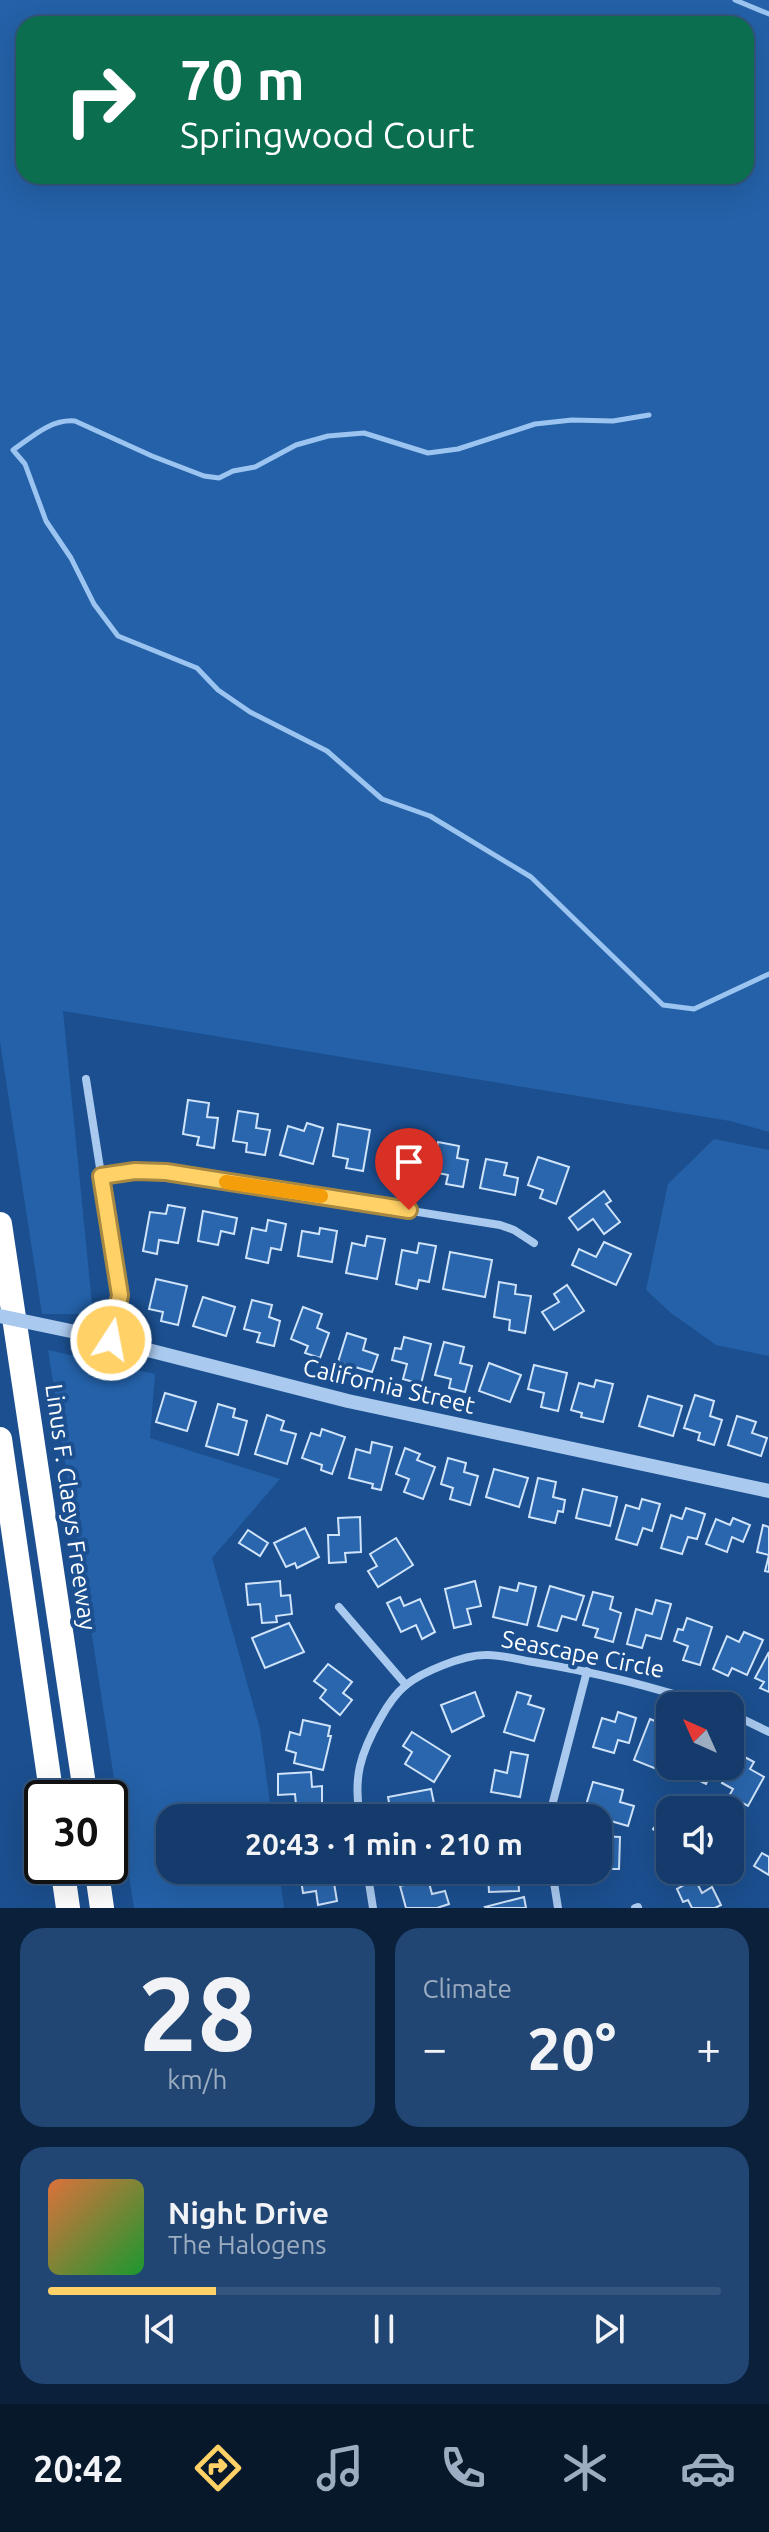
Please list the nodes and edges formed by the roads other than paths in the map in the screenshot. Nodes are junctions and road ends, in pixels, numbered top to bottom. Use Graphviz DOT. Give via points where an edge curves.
graph roads {
  1 [pos="86,1079"];
  2 [pos="101,1176"];
  3 [pos="0,1224"];
  4 [pos="534,1243"];
  5 [pos="0,1316"];
  6 [pos="111,1340"];
  7 [pos="0,1439"];
  8 [pos="769,1491"];
  9 [pos="339,1607"];
  10 [pos="587,1671"];
  11 [pos="406,1685"];
  12 [pos="671,1692"];
  13 [pos="744,1720"];
  14 [pos="769,1732"];
  15 [pos="49,1780"];
  16 [pos="83,1780"];
  17 [pos="358,1804"];
  18 [pos="554,1804"];
  19 [pos="65,1884"];
  20 [pos="99,1884"];
  21 [pos="369,1884"];
  22 [pos="554,1884"];
  23 [pos="68,1908"];
  24 [pos="102,1908"];
  25 [pos="373,1908"];
  26 [pos="558,1908"];
  1 -- 2 [label="street"];
  2 -- 4 [label="street" via="146,1171 196,1177 500,1225"];
  2 -- 6 [label="street" via="120,1295"];
  3 -- 16 [label="highway, Linus F. Claeys Freeway"];
  5 -- 6 [label="street, California Street, bridge"];
  6 -- 8 [label="street, California Street" via="348,1401"];
  7 -- 15 [label="highway"];
  9 -- 11 [label="street"];
  10 -- 11 [label="street, Seascape Circle" via="484,1655 442,1665"];
  10 -- 12 [label="street, Seascape Circle"];
  10 -- 18 [label="street"];
  11 -- 17 [label="street, Seascape Circle" via="367,1741 358,1767"];
  13 -- 14 [label="street"];
  19 -- 23 [label="highway"];
  20 -- 24 [label="highway"];
  21 -- 25 [label="street"];
  22 -- 26 [label="street"];
}
